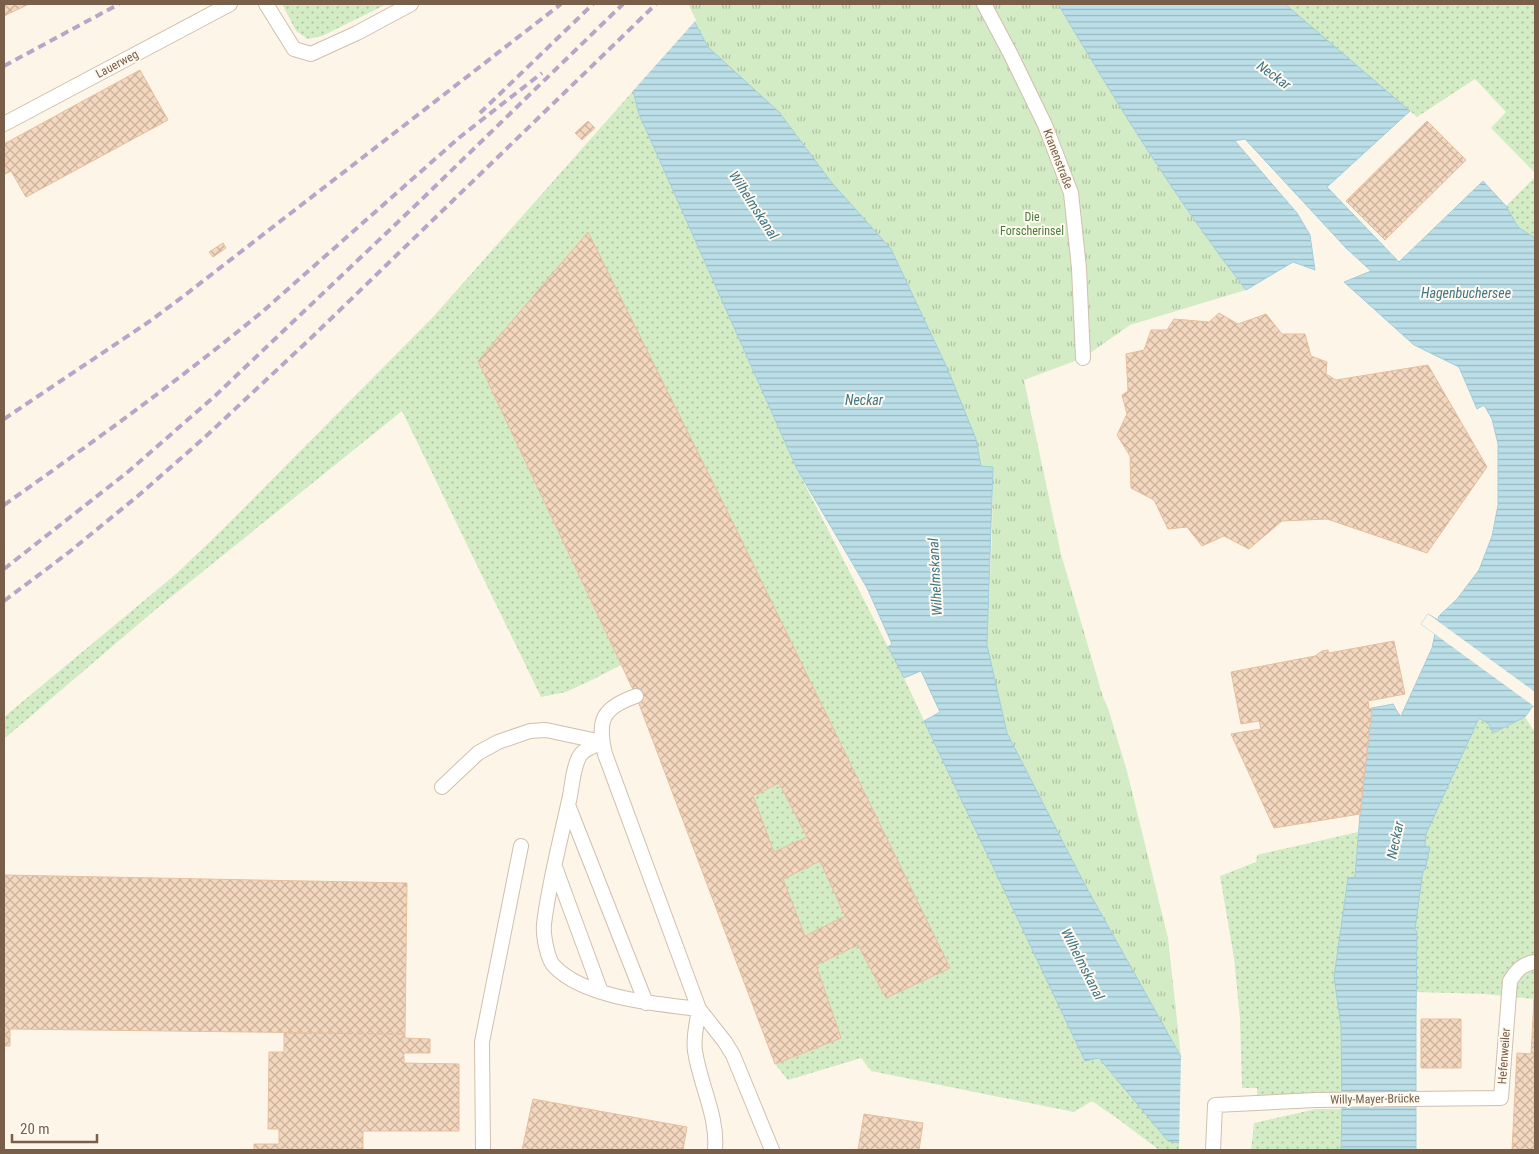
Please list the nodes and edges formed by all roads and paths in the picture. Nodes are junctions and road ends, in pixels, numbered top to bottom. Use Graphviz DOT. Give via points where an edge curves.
graph roads {
  1 [pos="230,4"];
  2 [pos="266,4"];
  3 [pos="411,4"];
  4 [pos="984,4"];
  5 [pos="4,124"];
  6 [pos="1083,358"];
  7 [pos="636,696"];
  8 [pos="602,742"];
  9 [pos="442,786"];
  10 [pos="568,804"];
  11 [pos="521,846"];
  12 [pos="554,866"];
  13 [pos="1535,962"];
  14 [pos="602,992"];
  15 [pos="646,1003"];
  16 [pos="699,1009"];
  17 [pos="1434,1098"];
  18 [pos="483,1150"];
  19 [pos="714,1150"];
  20 [pos="772,1150"];
  21 [pos="1213,1150"];
  1 -- 5 [label="lane, Lauerweg"];
  2 -- 3 [label="lane" via="294,49 311,54"];
  4 -- 6 [label="lane, Kranenstraße" via="1045,126 1071,193 1079,268"];
  7 -- 8 [label="lane" via="608,711 601,729"];
  8 -- 9 [label="lane" via="546,730 530,731 478,753"];
  8 -- 10 [label="lane" via="582,752"];
  8 -- 16 [label="lane"];
  10 -- 12 [label="lane"];
  10 -- 15 [label="lane"];
  11 -- 18 [label="lane" via="482,1042"];
  12 -- 14 [label="lane"];
  12 -- 14 [label="lane" via="544,926 553,966 570,979"];
  13 -- 17 [label="lane, Hefenweiler" via="1517,969 1510,981 1501,1098"];
  14 -- 15 [label="lane"];
  15 -- 16 [label="lane"];
  16 -- 19 [label="lane" via="695,1053 711,1110"];
  16 -- 20 [label="lane" via="733,1055"];
  17 -- 21 [label="lane, Willy-Mayer-Brücke" via="1215,1105"];
}
